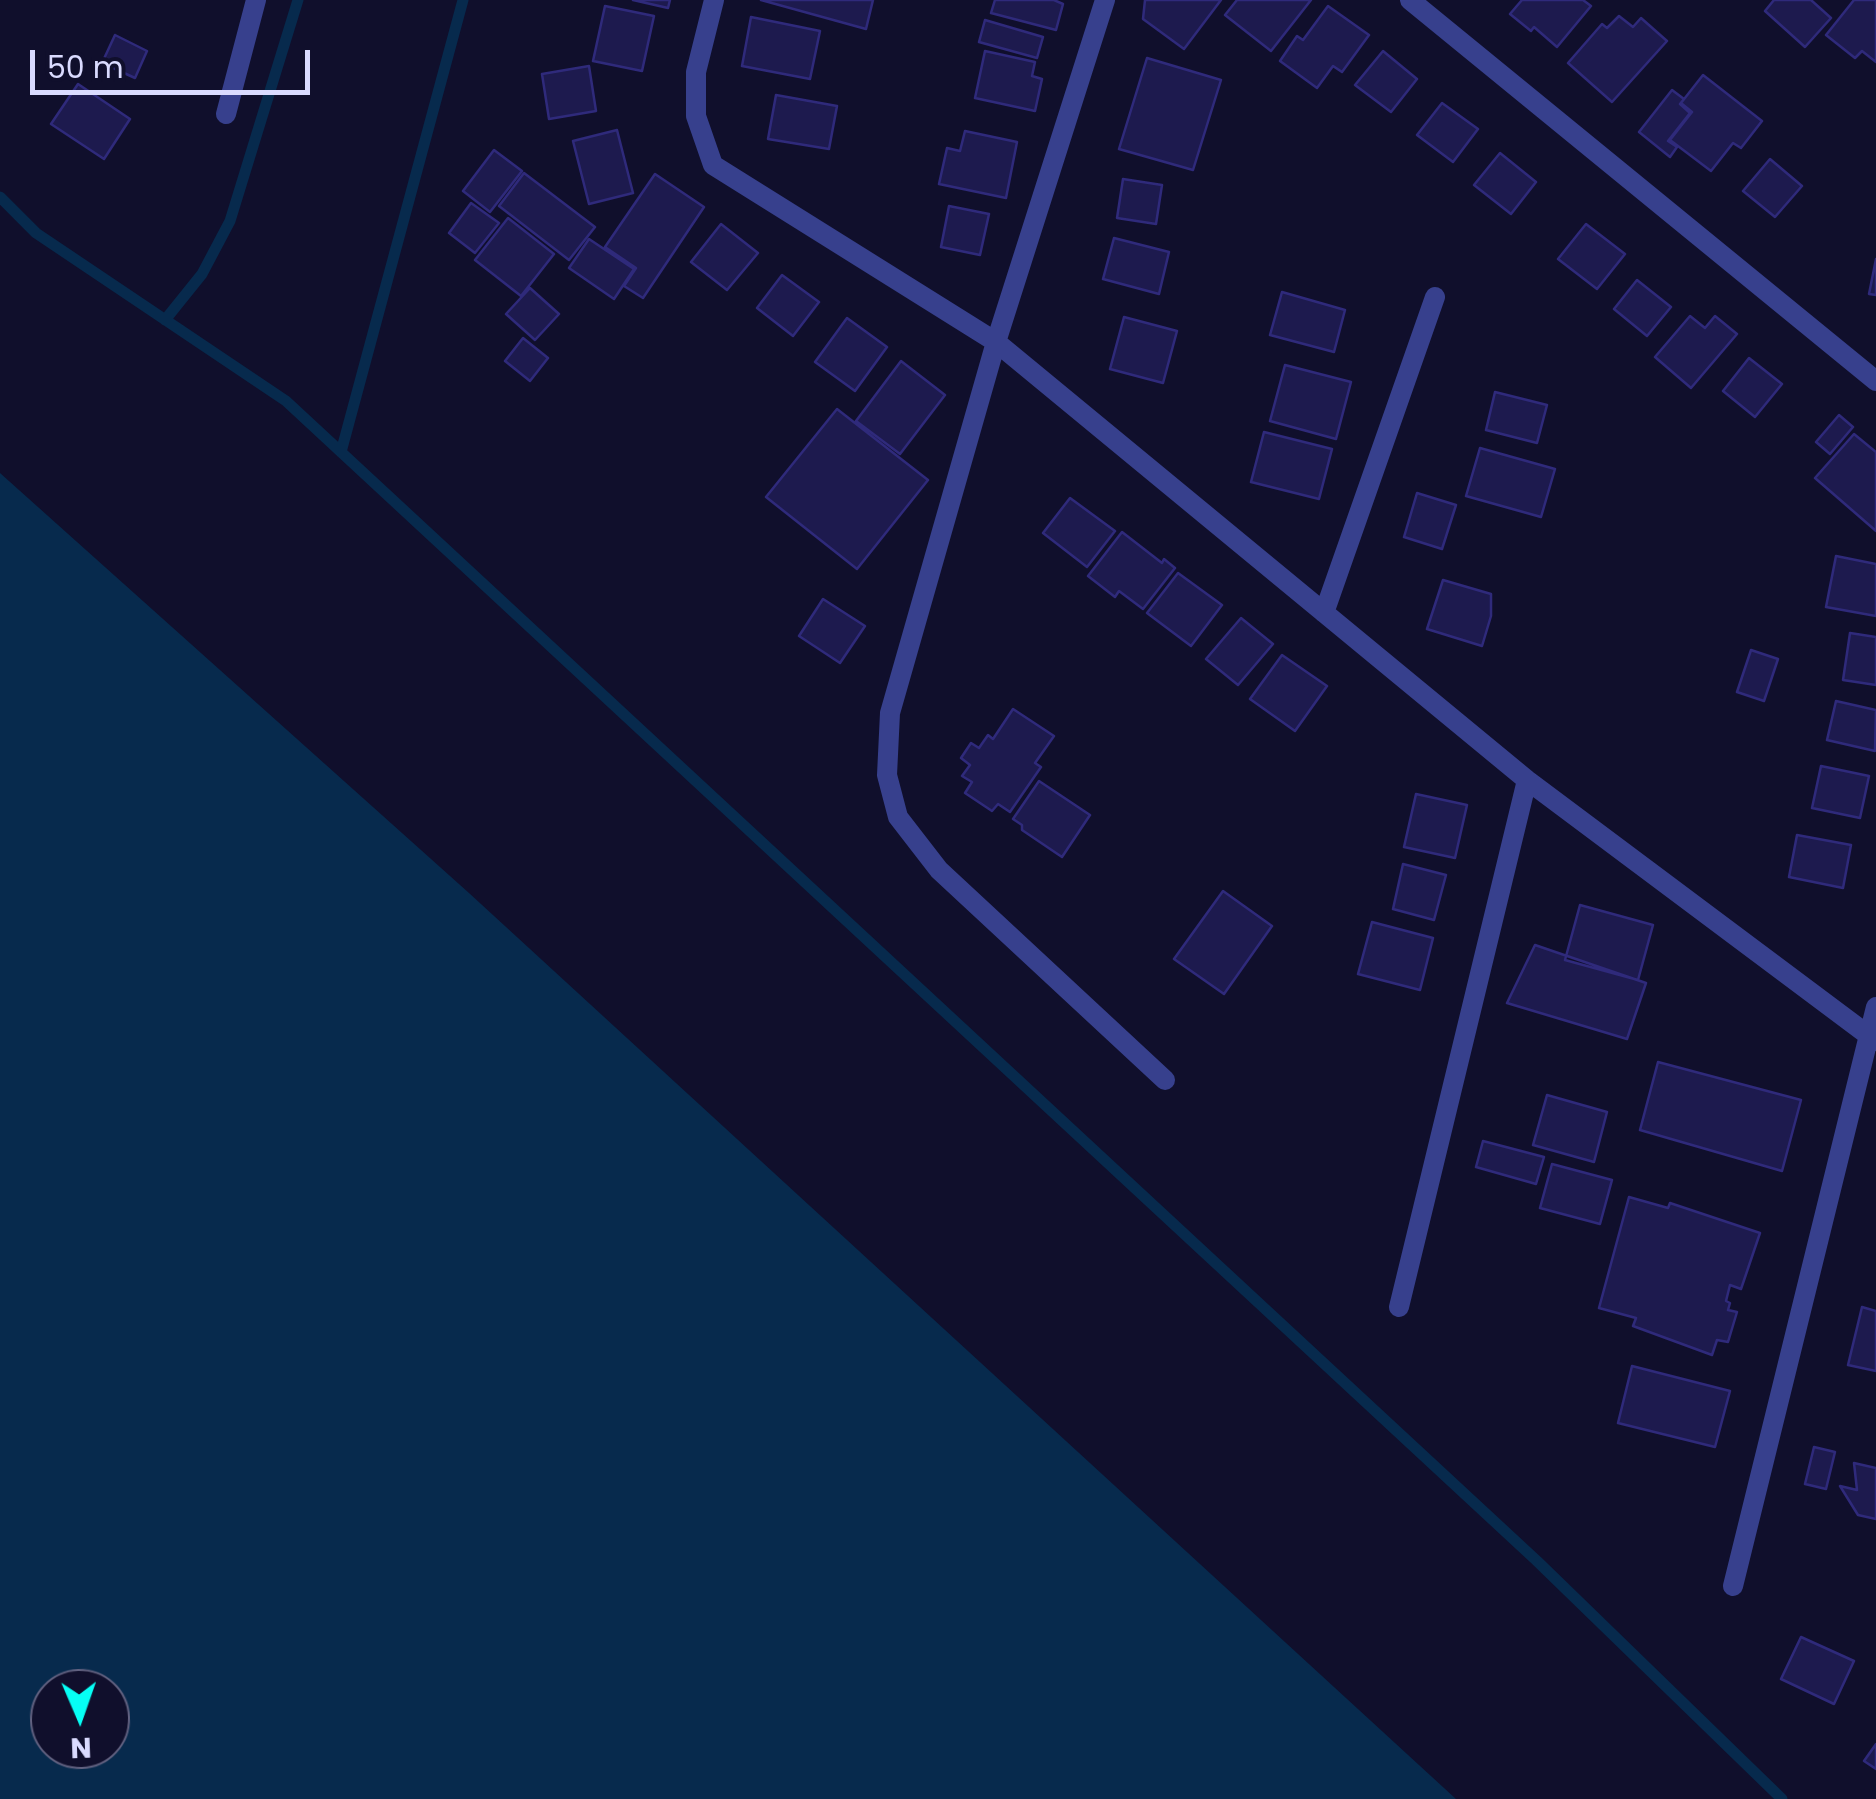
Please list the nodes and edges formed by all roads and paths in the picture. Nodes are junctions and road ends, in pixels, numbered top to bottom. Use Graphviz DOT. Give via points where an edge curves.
graph roads {
  1 [pos="256,0"];
  2 [pos="714,0"];
  3 [pos="1105,0"];
  4 [pos="1410,0"];
  5 [pos="226,114"];
  6 [pos="1435,297"];
  7 [pos="996,342"];
  8 [pos="1876,381"];
  9 [pos="1324,613"];
  10 [pos="1527,780"];
  11 [pos="1876,1007"];
  12 [pos="1873,1039"];
  13 [pos="1165,1080"];
  14 [pos="1399,1306"];
  15 [pos="1733,1586"];
  1 -- 5 [label="street"];
  2 -- 7 [label="street" via="696,72 696,116 712,165"];
  3 -- 7 [label="street"];
  4 -- 8 [label="street"];
  6 -- 9 [label="street"];
  7 -- 9 [label="street"];
  7 -- 13 [label="street" via="890,713 887,775 898,816 939,870"];
  9 -- 10 [label="street"];
  10 -- 12 [label="street"];
  10 -- 14 [label="street"];
  11 -- 12 [label="street"];
  12 -- 15 [label="street"];
}
